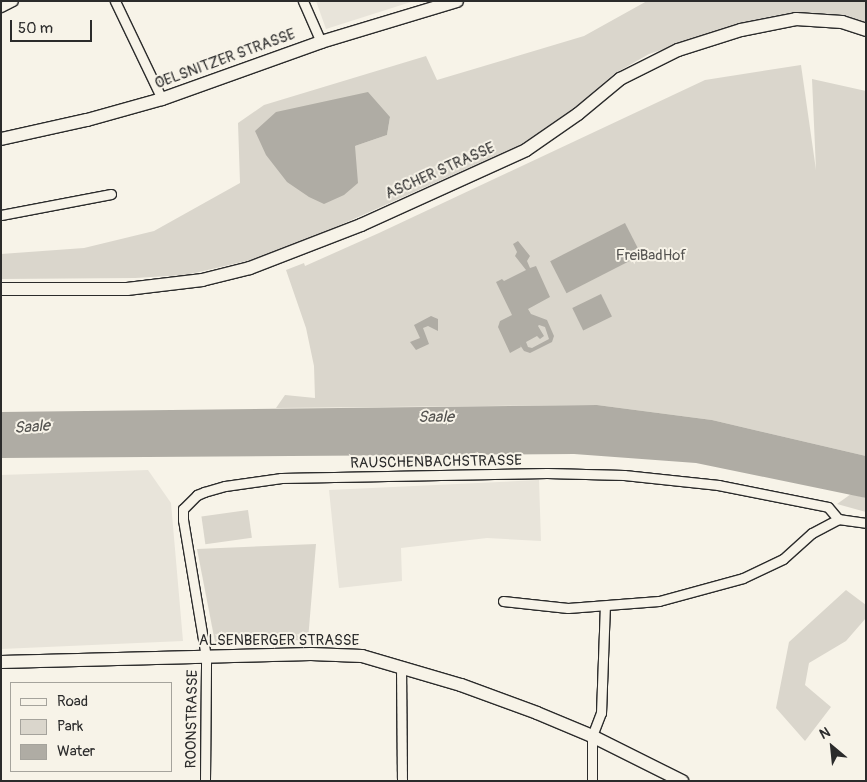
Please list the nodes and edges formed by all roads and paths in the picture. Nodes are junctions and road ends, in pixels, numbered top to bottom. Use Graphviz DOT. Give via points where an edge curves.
graph roads {
  1 [pos="13,1"];
  2 [pos="115,1"];
  3 [pos="303,1"];
  4 [pos="457,1"];
  5 [pos="1,7"];
  6 [pos="866,30"];
  7 [pos="321,42"];
  8 [pos="162,99"];
  9 [pos="1,139"];
  10 [pos="111,194"];
  11 [pos="1,215"];
  12 [pos="1,289"];
  13 [pos="838,519"];
  14 [pos="866,523"];
  15 [pos="503,601"];
  16 [pos="605,606"];
  17 [pos="206,657"];
  18 [pos="1,662"];
  19 [pos="400,666"];
  20 [pos="592,736"];
  21 [pos="205,781"];
  22 [pos="402,781"];
  23 [pos="592,781"];
  24 [pos="682,781"];
  1 -- 5 [label="street"];
  2 -- 8 [label="street"];
  3 -- 7 [label="street"];
  4 -- 7 [label="street, OELSNITZER STRASSE"];
  6 -- 12 [label="street, ASCHER STRASSE" via="842,22 796,19 742,30 678,50 620,79 578,114 526,150 361,225 250,268 202,280 128,290"];
  7 -- 8 [label="street, OELSNITZER STRASSE"];
  8 -- 9 [label="street, OELSNITZER STRASSE"];
  10 -- 11 [label="street"];
  13 -- 14 [label="street"];
  13 -- 16 [label="street" via="812,533 783,559 743,578 659,600"];
  13 -- 17 [label="street, RAUSCHENBACHSTRASSE" via="828,506 718,485 624,475 547,473 281,478 226,486 197,495 183,509"];
  15 -- 16 [label="street" via="568,608"];
  16 -- 20 [label="street" via="601,713"];
  17 -- 18 [label="street, ALSENBERGER STRASSE"];
  17 -- 19 [label="street, ALSENBERGER STRASSE" via="346,654"];
  17 -- 21 [label="street, ROONSTRASSE"];
  19 -- 20 [label="street, ALSENBERGER STRASSE" via="537,713"];
  19 -- 22 [label="street"];
  20 -- 23 [label="street"];
  20 -- 24 [label="street, ALSENBERGER STRASSE"];
}
